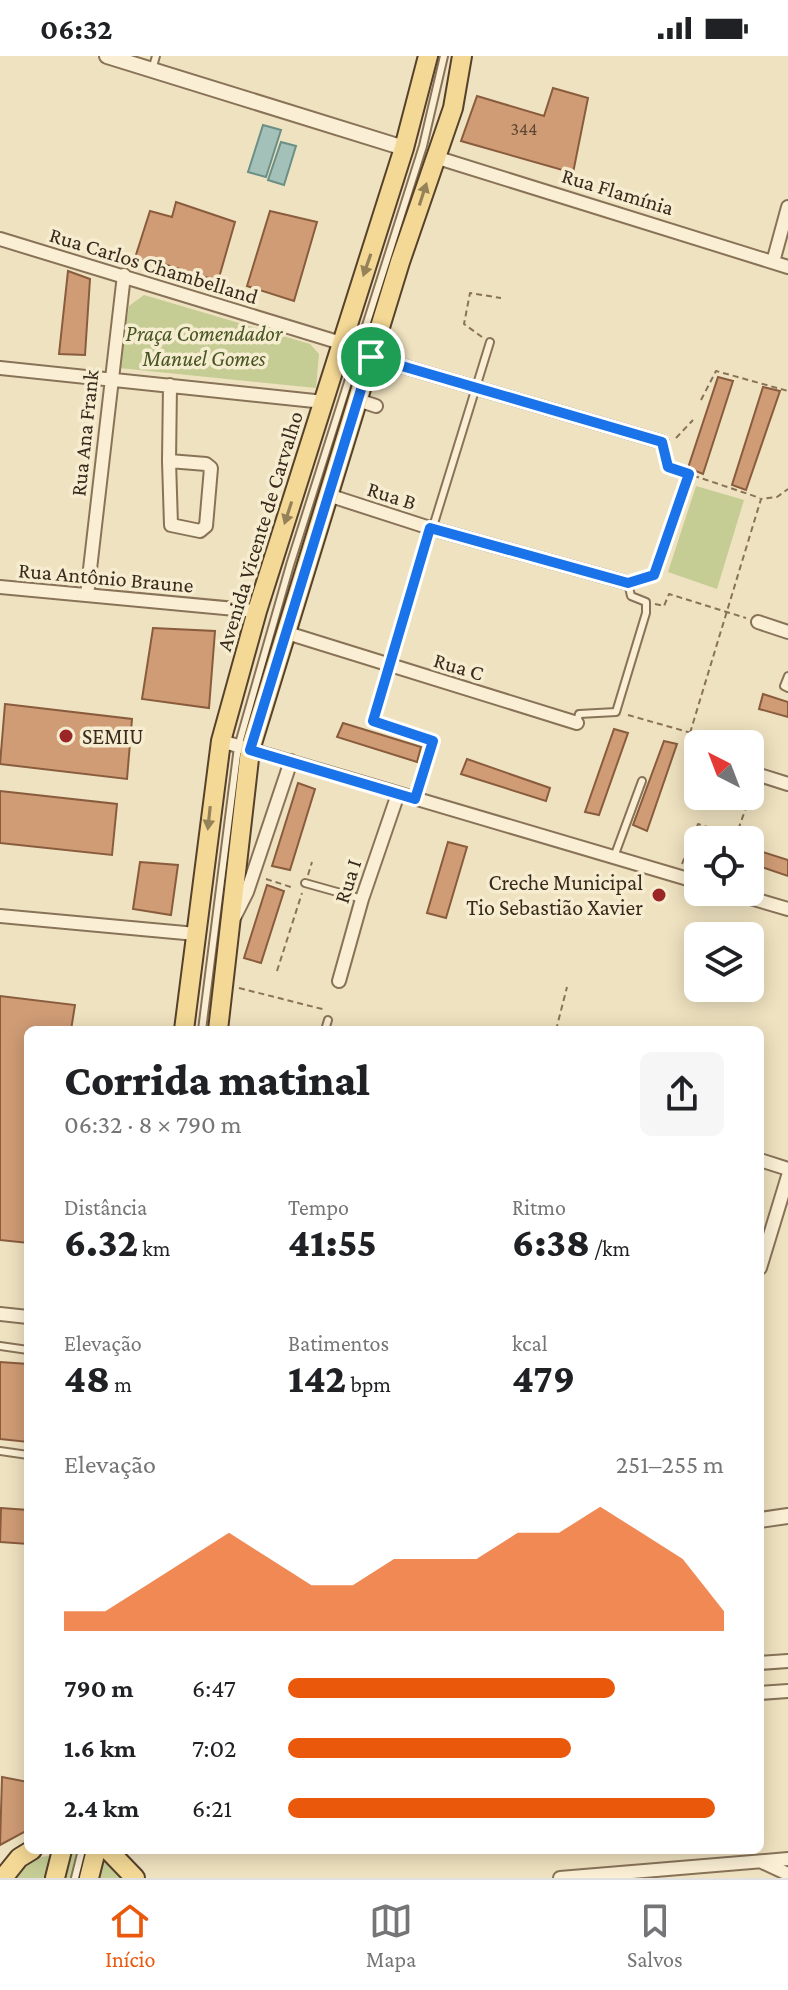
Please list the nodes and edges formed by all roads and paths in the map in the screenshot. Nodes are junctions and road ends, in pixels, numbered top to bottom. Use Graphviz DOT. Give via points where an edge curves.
graph roads {
  1 [pos="107,56"];
  2 [pos="428,56"];
  3 [pos="444,56"];
  4 [pos="462,56"];
  5 [pos="154,63"];
  6 [pos="404,148"];
  7 [pos="435,157"];
  8 [pos="788,207"];
  9 [pos="0,239"];
  10 [pos="773,262"];
  11 [pos="788,267"];
  12 [pos="124,275"];
  13 [pos="501,298"];
  14 [pos="490,342"];
  15 [pos="341,343"];
  16 [pos="371,357"];
  17 [pos="0,368"];
  18 [pos="110,379"];
  19 [pos="170,385"];
  20 [pos="478,389"];
  21 [pos="788,391"];
  22 [pos="701,400"];
  23 [pos="324,402"];
  24 [pos="693,420"];
  25 [pos="662,442"];
  26 [pos="169,461"];
  27 [pos="689,474"];
  28 [pos="788,489"];
  29 [pos="328,495"];
  30 [pos="761,499"];
  31 [pos="673,524"];
  32 [pos="430,528"];
  33 [pos="628,583"];
  34 [pos="0,587"];
  35 [pos="87,595"];
  36 [pos="646,602"];
  37 [pos="257,611"];
  38 [pos="725,611"];
  39 [pos="758,622"];
  40 [pos="284,632"];
  41 [pos="788,632"];
  42 [pos="388,665"];
  43 [pos="788,676"];
  44 [pos="788,688"];
  45 [pos="616,712"];
  46 [pos="577,723"];
  47 [pos="691,730"];
  48 [pos="684,731"];
  49 [pos="433,741"];
  50 [pos="237,746"];
  51 [pos="291,761"];
  52 [pos="764,776"];
  53 [pos="642,781"];
  54 [pos="788,784"];
  55 [pos="398,794"];
  56 [pos="415,799"];
  57 [pos="745,810"];
  58 [pos="614,857"];
  59 [pos="312,862"];
  60 [pos="254,875"];
  61 [pos="677,876"];
  62 [pos="684,878"];
  63 [pos="305,883"];
  64 [pos="362,899"];
  65 [pos="764,902"];
  66 [pos="788,909"];
  67 [pos="0,916"];
  68 [pos="229,925"];
  69 [pos="196,934"];
  70 [pos="277,971"];
  71 [pos="339,981"];
  72 [pos="235,987"];
  73 [pos="567,987"];
  74 [pos="331,1011"];
  75 [pos="328,1020"];
  76 [pos="184,1026"];
  77 [pos="202,1026"];
  78 [pos="218,1026"];
  79 [pos="326,1026"];
  80 [pos="557,1026"];
  81 [pos="764,1161"];
  82 [pos="788,1169"];
  83 [pos="788,1176"];
  84 [pos="764,1255"];
  85 [pos="0,1314"];
  86 [pos="24,1317"];
  87 [pos="0,1346"];
  88 [pos="24,1349"];
  89 [pos="0,1451"];
  90 [pos="24,1454"];
  91 [pos="788,1516"];
  92 [pos="764,1519"];
  93 [pos="788,1661"];
  94 [pos="764,1663"];
  95 [pos="788,1691"];
  96 [pos="764,1693"];
  97 [pos="25,1854"];
  98 [pos="61,1854"];
  99 [pos="81,1854"];
  100 [pos="95,1854"];
  101 [pos="112,1854"];
  102 [pos="788,1859"];
  103 [pos="761,1862"];
  104 [pos="0,1865"];
  105 [pos="788,1874"];
  106 [pos="586,1877"];
  107 [pos="3,1878"];
  108 [pos="55,1878"];
  109 [pos="75,1878"];
  110 [pos="89,1878"];
  111 [pos="135,1878"];
  112 [pos="560,1878"];
  1 -- 5 [label="street"];
  2 -- 6 [label="main road, Avenida Vicente de Carvalho"];
  3 -- 50 [label="lane" via="423,146"];
  4 -- 7 [label="main road, Avenida Vicente de Carvalho" via="453,108"];
  5 -- 6 [label="street"];
  6 -- 15 [label="main road, Avenida Vicente de Carvalho, one-way"];
  7 -- 10 [label="street, Rua Flamínia"];
  16 -- 7 [label="main road, Avenida Vicente de Carvalho, one-way"];
  8 -- 10 [label="street"];
  9 -- 12 [label="street, Rua Carlos Chambelland"];
  10 -- 11 [label="street, Rua Flamínia"];
  12 -- 15 [label="street, Rua Carlos Chambelland"];
  12 -- 18 [label="street, Rua Ana Frank"];
  13 -- 14 [label="path" via="470,293 464,324"];
  14 -- 20 [label="lane"];
  15 -- 23 [label="main road, Avenida Vicente de Carvalho"];
  16 -- 20 [label="street"];
  16 -- 29 [label="main road, Avenida Vicente de Carvalho" via="367,403"];
  17 -- 18 [label="street"];
  18 -- 19 [label="street"];
  18 -- 35 [label="street, Rua Ana Frank"];
  19 -- 23 [label="street"];
  19 -- 26 [label="street"];
  20 -- 25 [label="street"];
  20 -- 32 [label="lane"];
  21 -- 22 [label="path" via="716,371"];
  23 -- 37 [label="main road, Avenida Vicente de Carvalho, one-way"];
  24 -- 25 [label="path" via="678,438"];
  25 -- 27 [label="path" via="668,467"];
  26 -- 26 [label="street" via="171,525 200,531 206,526 211,468"];
  27 -- 30 [label="path"];
  27 -- 31 [label="path"];
  28 -- 30 [label="path"];
  29 -- 32 [label="street, Rua B"];
  29 -- 40 [label="main road, Avenida Vicente de Carvalho"];
  30 -- 38 [label="path"];
  31 -- 33 [label="lane" via="654,575"];
  32 -- 33 [label="street, Rua B"];
  32 -- 42 [label="lane"];
  33 -- 36 [label="lane" via="631,596"];
  34 -- 35 [label="street, Rua Antônio Braune"];
  35 -- 37 [label="street, Rua Antônio Braune"];
  36 -- 38 [label="path" via="664,606 669,594"];
  36 -- 45 [label="lane"];
  37 -- 50 [label="main road, Avenida Vicente de Carvalho"];
  38 -- 39 [label="path"];
  38 -- 47 [label="path"];
  39 -- 41 [label="street"];
  40 -- 42 [label="street, Rua C"];
  40 -- 50 [label="main road, Avenida Vicente de Carvalho"];
  42 -- 46 [label="street, Rua C"];
  42 -- 49 [label="lane" via="373,721"];
  43 -- 44 [label="lane"];
  45 -- 46 [label="lane" via="579,714"];
  45 -- 48 [label="path"];
  49 -- 56 [label="path"];
  50 -- 51 [label="street"];
  50 -- 68 [label="main road, Avenida Vicente de Carvalho"];
  50 -- 69 [label="main road, Avenida Vicente de Carvalho, one-way"];
  50 -- 77 [label="lane"];
  51 -- 55 [label="street"];
  51 -- 60 [label="street, Avenida Vicente de Carvalho"];
  52 -- 54 [label="street"];
  53 -- 58 [label="lane"];
  55 -- 56 [label="street"];
  55 -- 64 [label="street, Rua I"];
  56 -- 58 [label="street"];
  57 -- 61 [label="path" via="736,836 698,824"];
  58 -- 61 [label="street"];
  59 -- 63 [label="path"];
  60 -- 68 [label="street, Avenida Vicente de Carvalho"];
  60 -- 70 [label="path" via="303,890"];
  61 -- 62 [label="street"];
  63 -- 64 [label="lane"];
  64 -- 71 [label="street, Rua I"];
  65 -- 66 [label="street"];
  67 -- 69 [label="street"];
  68 -- 78 [label="main road, Avenida Vicente de Carvalho"];
  69 -- 76 [label="main road, Avenida Vicente de Carvalho"];
  72 -- 74 [label="path"];
  73 -- 80 [label="path"];
  75 -- 79 [label="lane"];
  81 -- 82 [label="street"];
  83 -- 84 [label="street"];
  85 -- 86 [label="street"];
  87 -- 88 [label="lane"];
  89 -- 90 [label="lane"];
  91 -- 92 [label="street"];
  93 -- 94 [label="street"];
  95 -- 96 [label="street"];
  97 -- 104 [label="main road"];
  97 -- 107 [label="main road"];
  98 -- 108 [label="main road"];
  99 -- 109 [label="lane"];
  100 -- 110 [label="main road"];
  101 -- 111 [label="main road"];
  102 -- 103 [label="street"];
  103 -- 105 [label="street"];
  103 -- 106 [label="street"];
  106 -- 112 [label="street"];
}
